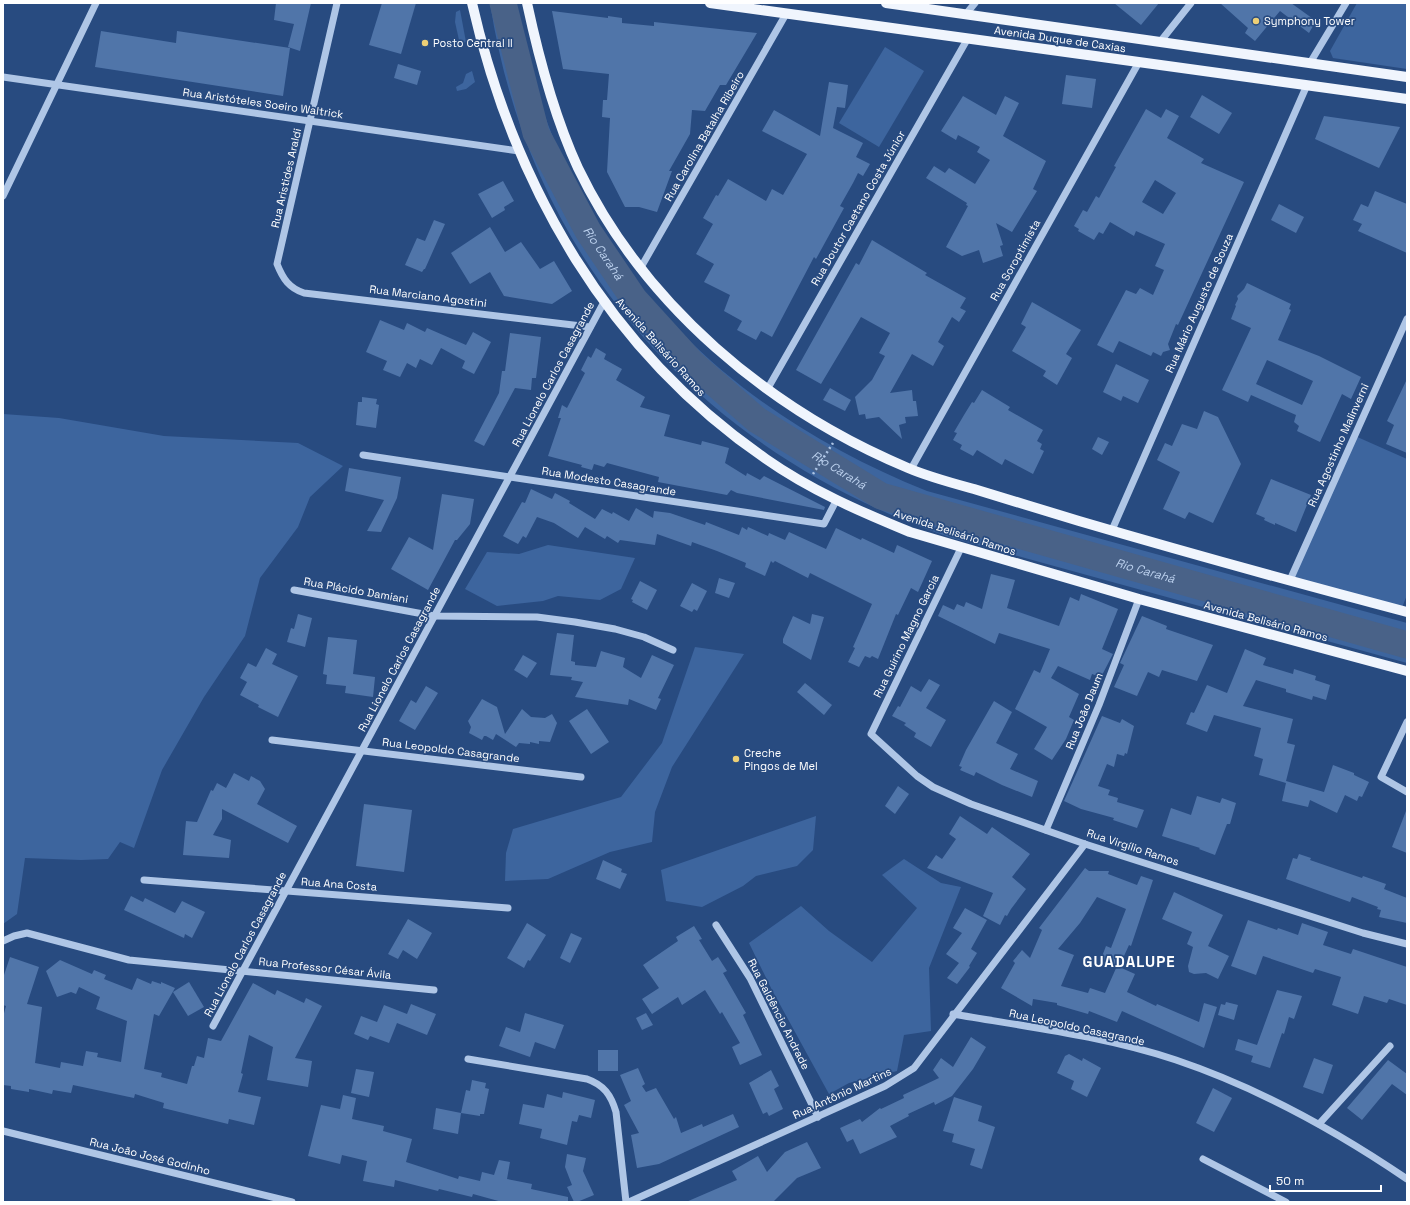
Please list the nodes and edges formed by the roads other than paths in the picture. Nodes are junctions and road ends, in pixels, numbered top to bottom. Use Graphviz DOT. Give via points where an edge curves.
graph roads {
  1 [pos="96,3"];
  2 [pos="336,3"];
  3 [pos="472,3"];
  4 [pos="527,3"];
  5 [pos="710,3"];
  6 [pos="886,3"];
  7 [pos="975,3"];
  8 [pos="1191,3"];
  9 [pos="1346,3"];
  10 [pos="786,14"];
  11 [pos="966,14"];
  12 [pos="968,38"];
  13 [pos="1160,42"];
  14 [pos="1139,62"];
  15 [pos="1310,63"];
  16 [pos="3,77"];
  17 [pos="1407,77"];
  18 [pos="57,85"];
  19 [pos="1307,85"];
  20 [pos="1407,99"];
  21 [pos="310,121"];
  22 [pos="519,151"];
  23 [pos="3,196"];
  24 [pos="277,264"];
  25 [pos="640,269"];
  26 [pos="604,302"];
  27 [pos="1407,319"];
  28 [pos="590,327"];
  29 [pos="768,388"];
  30 [pos="363,455"];
  31 [pos="911,469"];
  32 [pos="509,477"];
  33 [pos="837,500"];
  34 [pos="1112,530"];
  35 [pos="961,548"];
  36 [pos="1290,580"];
  37 [pos="294,590"];
  38 [pos="1140,599"];
  39 [pos="1407,612"];
  40 [pos="434,616"];
  41 [pos="673,650"];
  42 [pos="1407,671"];
  43 [pos="1407,722"];
  44 [pos="871,734"];
  45 [pos="272,740"];
  46 [pos="362,750"];
  47 [pos="580,777"];
  48 [pos="1407,792"];
  49 [pos="1046,830"];
  50 [pos="1085,844"];
  51 [pos="144,880"];
  52 [pos="286,890"];
  53 [pos="508,908"];
  54 [pos="716,925"];
  55 [pos="3,941"];
  56 [pos="1407,944"];
  57 [pos="243,971"];
  58 [pos="434,990"];
  59 [pos="953,1014"];
  60 [pos="213,1026"];
  61 [pos="1390,1046"];
  62 [pos="468,1059"];
  63 [pos="818,1117"];
  64 [pos="1319,1124"];
  65 [pos="3,1131"];
  66 [pos="1203,1159"];
  67 [pos="1407,1179"];
  68 [pos="292,1202"];
  69 [pos="628,1202"];
  70 [pos="1286,1202"];
  1 -- 18 [label="street"];
  2 -- 21 [label="street, Rua Aristides Araldi"];
  3 -- 22 [label="main road, Avenida Belisário Ramos" via="488,66"];
  4 -- 25 [label="main road" via="550,95 565,136 593,196"];
  5 -- 10 [label="main road, Avenida Duque de Caxias"];
  6 -- 11 [label="main road, Avenida Duque de Caxias"];
  7 -- 11 [label="street"];
  8 -- 13 [label="street"];
  9 -- 15 [label="street"];
  10 -- 12 [label="main road, Avenida Duque de Caxias"];
  10 -- 25 [label="street, Rua Carolina Batalha Ribeiro"];
  11 -- 13 [label="main road, Avenida Duque de Caxias"];
  12 -- 14 [label="main road, Avenida Duque de Caxias"];
  12 -- 29 [label="street, Rua Doutor Caetano Costa Júnior"];
  13 -- 15 [label="main road, Avenida Duque de Caxias"];
  14 -- 19 [label="main road, Avenida Duque de Caxias"];
  14 -- 31 [label="street, Rua Soroptimista"];
  15 -- 17 [label="main road, Avenida Duque de Caxias"];
  16 -- 18 [label="street, Rua Aristóteles Soeiro Waltrick"];
  18 -- 21 [label="street, Rua Aristóteles Soeiro Waltrick"];
  18 -- 23 [label="street"];
  19 -- 20 [label="main road, Avenida Duque de Caxias"];
  19 -- 34 [label="street, Rua Mário Augusto de Souza"];
  21 -- 22 [label="street, Rua Aristóteles Soeiro Waltrick"];
  21 -- 24 [label="street, Rua Aristides Araldi"];
  22 -- 26 [label="main road, Avenida Belisário Ramos" via="556,226"];
  24 -- 28 [label="street, Rua Marciano Agostini" via="286,283 304,293"];
  25 -- 29 [label="main road" via="661,295 704,338"];
  26 -- 28 [label="street, Rua Lionelo Carlos Casagrande"];
  26 -- 33 [label="main road, Avenida Belisário Ramos" via="638,344 696,405 768,460"];
  27 -- 36 [label="street, Rua Agostinho Malinverni"];
  28 -- 32 [label="street, Rua Lionelo Carlos Casagrande"];
  29 -- 31 [label="main road" via="838,434"];
  30 -- 32 [label="street, Rua Modesto Casagrande"];
  31 -- 34 [label="main road"];
  32 -- 33 [label="street, Rua Modesto Casagrande" via="824,524"];
  32 -- 40 [label="street, Rua Lionelo Carlos Casagrande"];
  33 -- 35 [label="main road, Avenida Belisário Ramos" via="910,532"];
  34 -- 36 [label="main road"];
  35 -- 38 [label="main road, Avenida Belisário Ramos"];
  35 -- 44 [label="street, Rua Guirino Magno Garcia"];
  36 -- 39 [label="main road"];
  37 -- 40 [label="street, Rua Plácido Damiani"];
  38 -- 42 [label="main road, Avenida Belisário Ramos"];
  38 -- 49 [label="street, Rua João Daum"];
  40 -- 41 [label="street, Rua Plácido Damiani" via="537,617 567,621 615,629 644,637"];
  40 -- 46 [label="street, Rua Lionelo Carlos Casagrande"];
  43 -- 48 [label="street" via="1381,777"];
  44 -- 49 [label="street, Rua Virgílio Ramos" via="932,787 971,804"];
  45 -- 46 [label="street, Rua Leopoldo Casagrande"];
  46 -- 47 [label="street, Rua Leopoldo Casagrande"];
  46 -- 52 [label="street, Rua Lionelo Carlos Casagrande"];
  49 -- 50 [label="street, Rua Virgílio Ramos"];
  50 -- 56 [label="street, Rua Virgílio Ramos" via="1363,933"];
  50 -- 59 [label="street, Rua Antônio Martins"];
  51 -- 52 [label="street, Rua Ana Costa"];
  52 -- 53 [label="street, Rua Ana Costa"];
  52 -- 57 [label="street, Rua Lionelo Carlos Casagrande"];
  54 -- 63 [label="street, Rua Galdêncio Andrade" via="750,978"];
  55 -- 57 [label="street, Rua Professor César Ávila" via="28,933 129,960"];
  57 -- 58 [label="street, Rua Professor César Ávila"];
  57 -- 60 [label="street, Rua Lionelo Carlos Casagrande"];
  59 -- 63 [label="street, Rua Antônio Martins" via="923,1057 903,1077"];
  59 -- 64 [label="street, Rua Leopoldo Casagrande" via="1122,1045 1175,1060 1234,1082"];
  61 -- 64 [label="street"];
  62 -- 69 [label="street" via="599,1083 612,1100 616,1112"];
  63 -- 69 [label="street, Rua Antônio Martins"];
  64 -- 67 [label="street, Rua Leopoldo Casagrande"];
  65 -- 68 [label="street, Rua João José Godinho"];
  66 -- 70 [label="street"];
}
